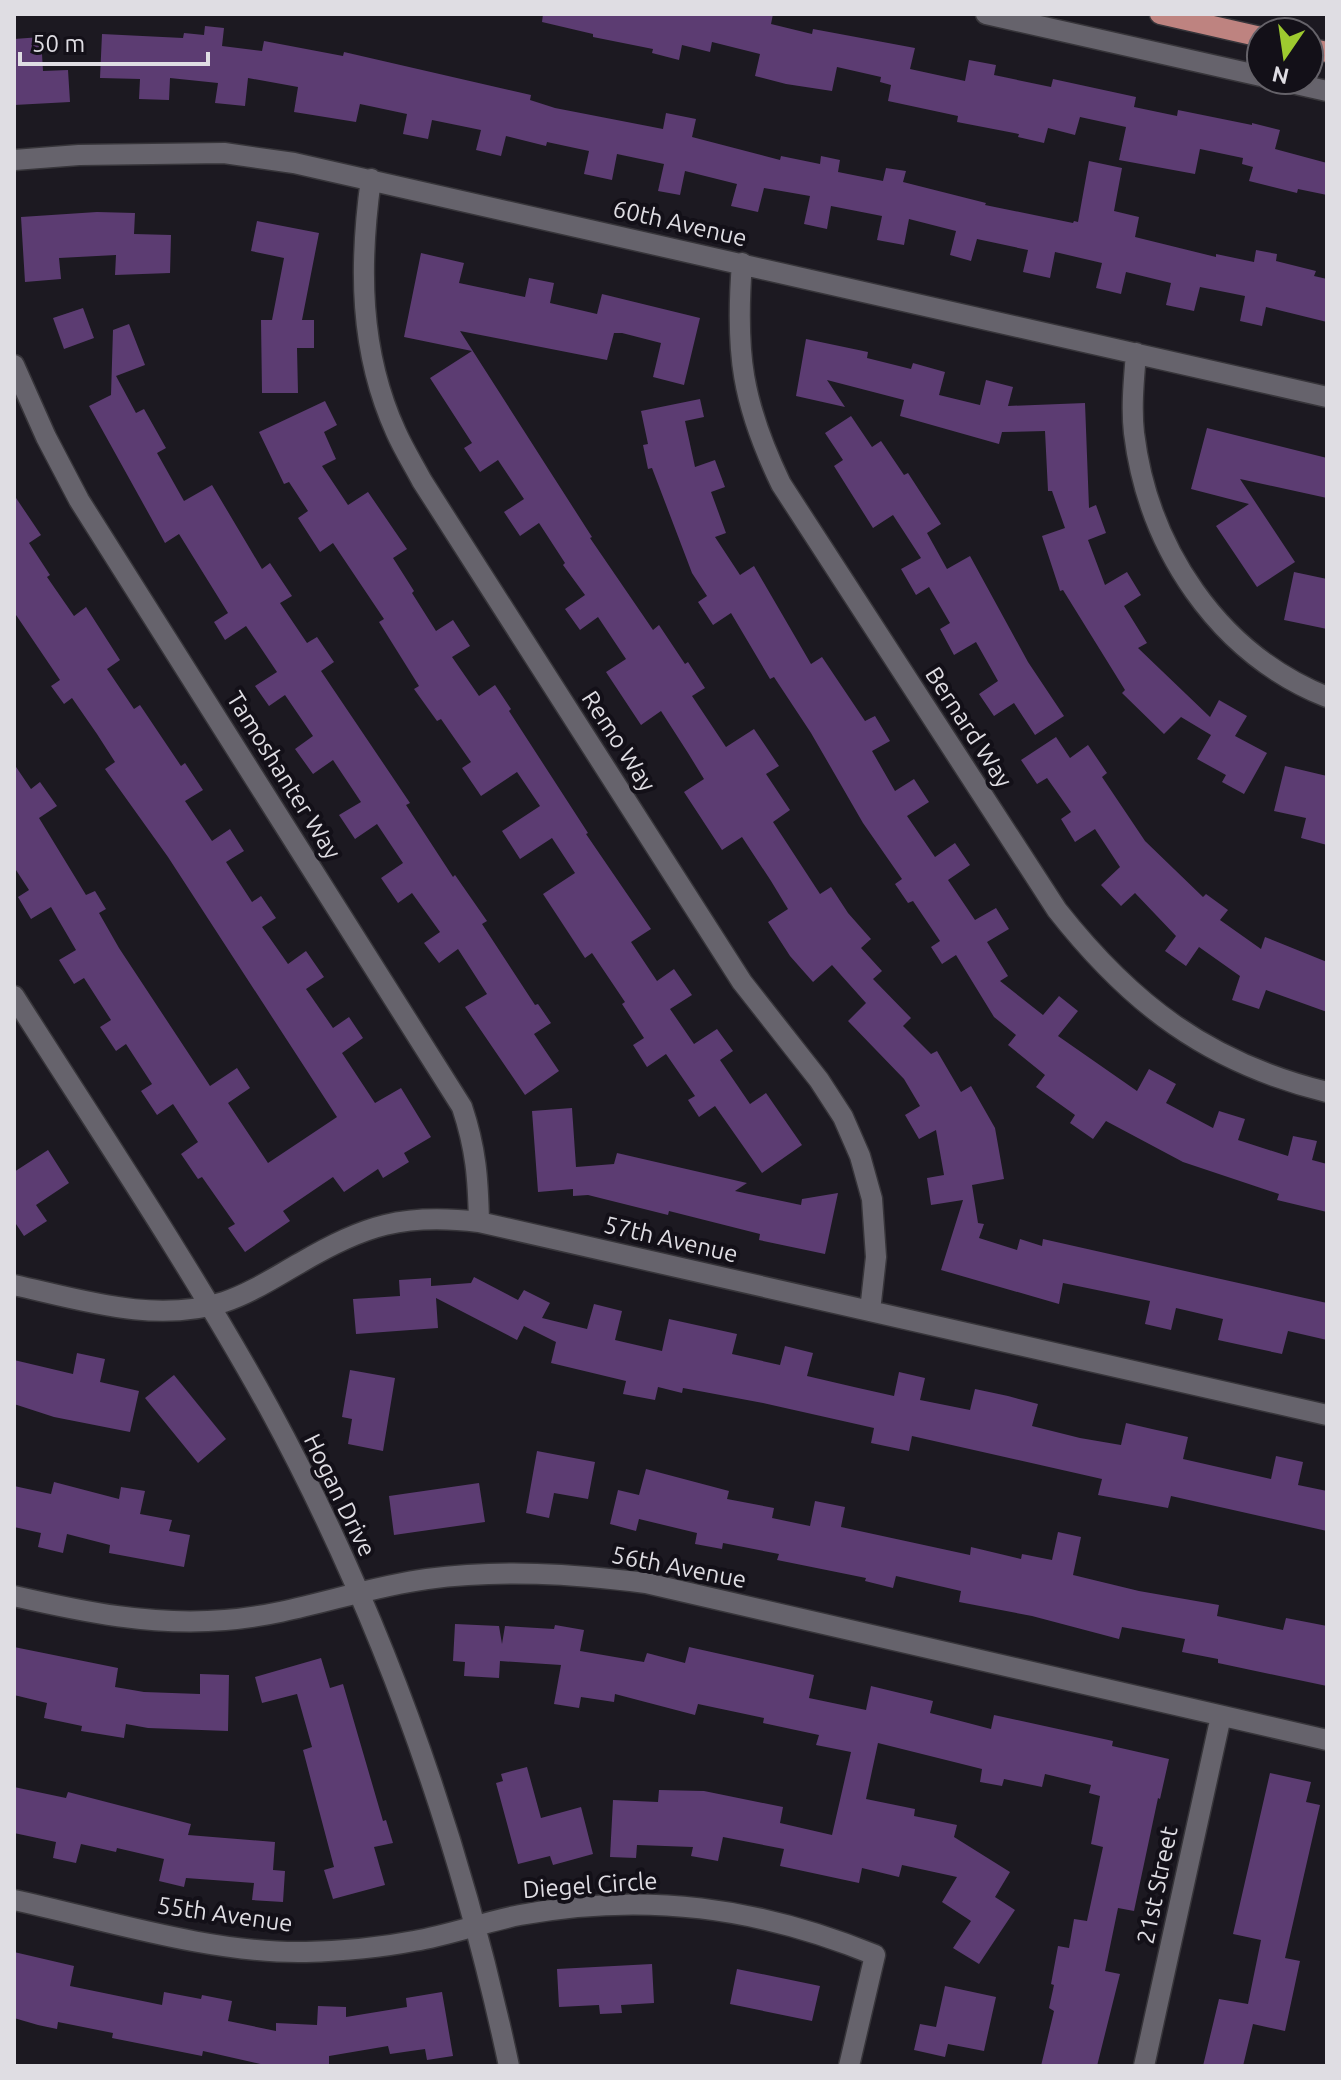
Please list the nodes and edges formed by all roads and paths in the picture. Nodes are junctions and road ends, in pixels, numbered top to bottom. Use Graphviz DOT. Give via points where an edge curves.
graph roads {
  1 [pos="986,14"];
  2 [pos="1160,14"];
  3 [pos="1245,33"];
  4 [pos="1245,72"];
  5 [pos="14,160"];
  6 [pos="371,179"];
  7 [pos="742,263"];
  8 [pos="1136,353"];
  9 [pos="14,365"];
  10 [pos="1327,397"];
  11 [pos="1327,697"];
  12 [pos="14,996"];
  13 [pos="1327,1092"];
  14 [pos="479,1222"];
  15 [pos="14,1285"];
  16 [pos="211,1306"];
  17 [pos="870,1311"];
  18 [pos="1327,1415"];
  19 [pos="358,1592"];
  20 [pos="14,1596"];
  21 [pos="1221,1716"];
  22 [pos="1327,1740"];
  23 [pos="14,1900"];
  24 [pos="477,1926"];
  25 [pos="509,2066"];
  26 [pos="849,2066"];
  27 [pos="1144,2066"];
  1 -- 4 [label="street"];
  2 -- 3 [label="main road"];
  5 -- 6 [label="street, 60th Avenue" via="224,153"];
  6 -- 7 [label="street, 60th Avenue"];
  6 -- 17 [label="street, Remo Way" via="363,302 377,378 395,431 742,982 843,1117 872,1199 876,1257"];
  7 -- 8 [label="street, 60th Avenue"];
  7 -- 13 [label="street, Bernard Way" via="740,359 748,404 781,484 1057,910 1091,953 1169,1022 1252,1068"];
  8 -- 10 [label="street, 60th Avenue"];
  8 -- 11 [label="street" via="1134,430 1142,479 1157,527 1180,571 1240,643 1280,673"];
  9 -- 14 [label="street, Tamoshanter Way" via="79,500 462,1107 477,1166"];
  12 -- 16 [label="street, Hogan Drive"];
  14 -- 16 [label="street, 57th Avenue" via="441,1217 368,1228 253,1291"];
  14 -- 17 [label="street, 57th Avenue"];
  15 -- 16 [label="street, 57th Avenue" via="143,1311"];
  16 -- 19 [label="street, Hogan Drive" via="276,1423"];
  17 -- 18 [label="street, 57th Avenue"];
  19 -- 20 [label="street, 56th Avenue" via="286,1611 211,1621 93,1614"];
  19 -- 21 [label="street, 56th Avenue" via="500,1573 646,1583"];
  19 -- 24 [label="street, Hogan Drive" via="414,1731"];
  21 -- 22 [label="street, 56th Avenue"];
  21 -- 27 [label="street, 21st Street"];
  23 -- 24 [label="street, 55th Avenue" via="246,1949 359,1950"];
  24 -- 25 [label="street, Hogan Drive"];
  24 -- 26 [label="street, Diegel Circle" via="567,1907 669,1904 742,1913 828,1936 875,1955"];
}
